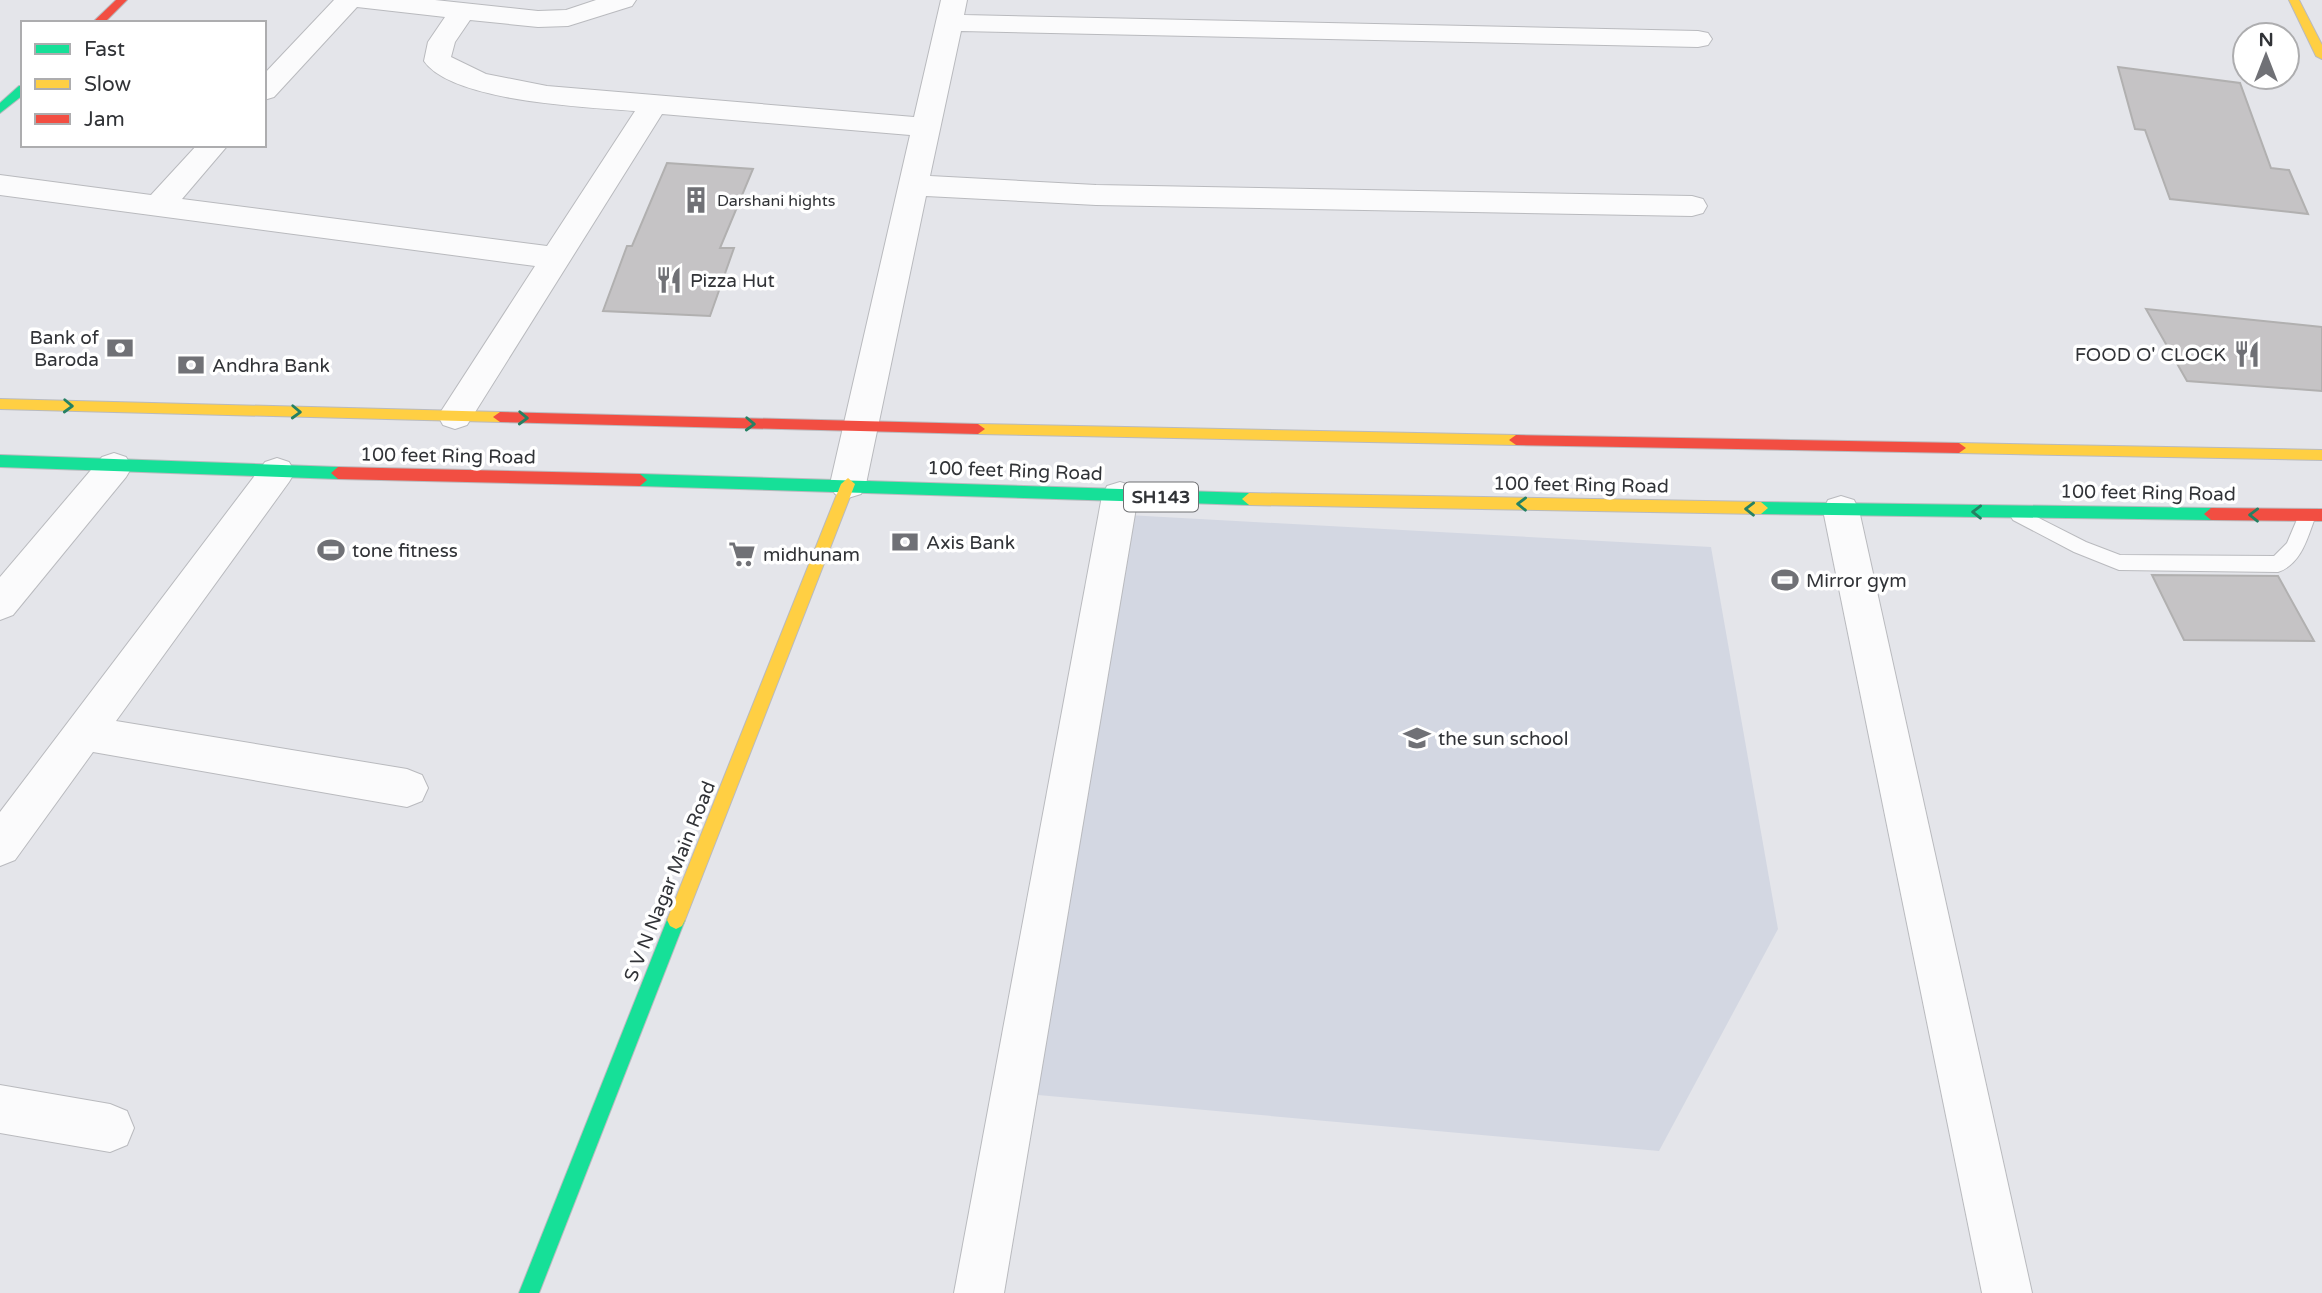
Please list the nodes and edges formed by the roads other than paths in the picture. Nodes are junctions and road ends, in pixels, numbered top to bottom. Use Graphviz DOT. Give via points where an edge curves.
graph roads {
  1 [pos="122,0"];
  2 [pos="349,0"];
  3 [pos="360,0"];
  4 [pos="624,0"];
  5 [pos="2294,0"];
  6 [pos="441,7"];
  7 [pos="951,11"];
  8 [pos="99,21"];
  9 [pos="1698,38"];
  10 [pos="2322,56"];
  11 [pos="266,89"];
  12 [pos="21,91"];
  13 [pos="654,104"];
  14 [pos="0,109"];
  15 [pos="926,127"];
  16 [pos="212,147"];
  17 [pos="0,185"];
  18 [pos="913,185"];
  19 [pos="158,206"];
  20 [pos="1692,206"];
  21 [pos="555,258"];
  22 [pos="0,404"];
  23 [pos="455,416"];
  24 [pos="860,427"];
  25 [pos="2322,456"];
  26 [pos="0,461"];
  27 [pos="114,467"];
  28 [pos="277,472"];
  29 [pos="848,484"];
  30 [pos="1120,496"];
  31 [pos="1841,510"];
  32 [pos="2014,512"];
  33 [pos="2314,515"];
  34 [pos="0,604"];
  35 [pos="83,733"];
  36 [pos="407,788"];
  37 [pos="0,846"];
  38 [pos="0,1108"];
  39 [pos="110,1128"];
  40 [pos="529,1293"];
  41 [pos="979,1293"];
  42 [pos="2007,1293"];
  1 -- 8 [label="main road"];
  2 -- 11 [label="street"];
  3 -- 6 [label="street"];
  4 -- 6 [label="street" via="568,18 509,18"];
  5 -- 10 [label="main road"];
  6 -- 13 [label="street" via="436,53 438,61 450,70 547,95"];
  7 -- 9 [label="street"];
  7 -- 15 [label="street"];
  12 -- 14 [label="main road"];
  13 -- 15 [label="street"];
  13 -- 21 [label="street"];
  15 -- 18 [label="street"];
  16 -- 19 [label="street"];
  17 -- 19 [label="street"];
  18 -- 20 [label="street" via="1096,195"];
  18 -- 24 [label="street"];
  19 -- 21 [label="street"];
  21 -- 23 [label="street"];
  22 -- 23 [label="main road, 100 feet Ring Road, one-way"];
  23 -- 24 [label="main road, 100 feet Ring Road, one-way"];
  24 -- 25 [label="main road, 100 feet Ring Road"];
  24 -- 29 [label="street"];
  26 -- 27 [label="main road, 100 feet Ring Road / SH143"];
  27 -- 28 [label="main road, 100 feet Ring Road / SH143"];
  27 -- 34 [label="street"];
  28 -- 29 [label="main road, 100 feet Ring Road / SH143"];
  28 -- 35 [label="street"];
  29 -- 30 [label="main road, 100 feet Ring Road / SH143"];
  29 -- 40 [label="main road, S V N Nagar Main Road"];
  31 -- 30 [label="main road, 100 feet Ring Road / SH143, one-way"];
  30 -- 41 [label="street"];
  32 -- 31 [label="main road, 100 feet Ring Road / SH143, one-way"];
  31 -- 42 [label="street"];
  33 -- 32 [label="main road, 100 feet Ring Road / SH143, one-way"];
  32 -- 33 [label="lane" via="2119,562 2278,565"];
  35 -- 36 [label="street"];
  35 -- 37 [label="street"];
  38 -- 39 [label="street"];
}
